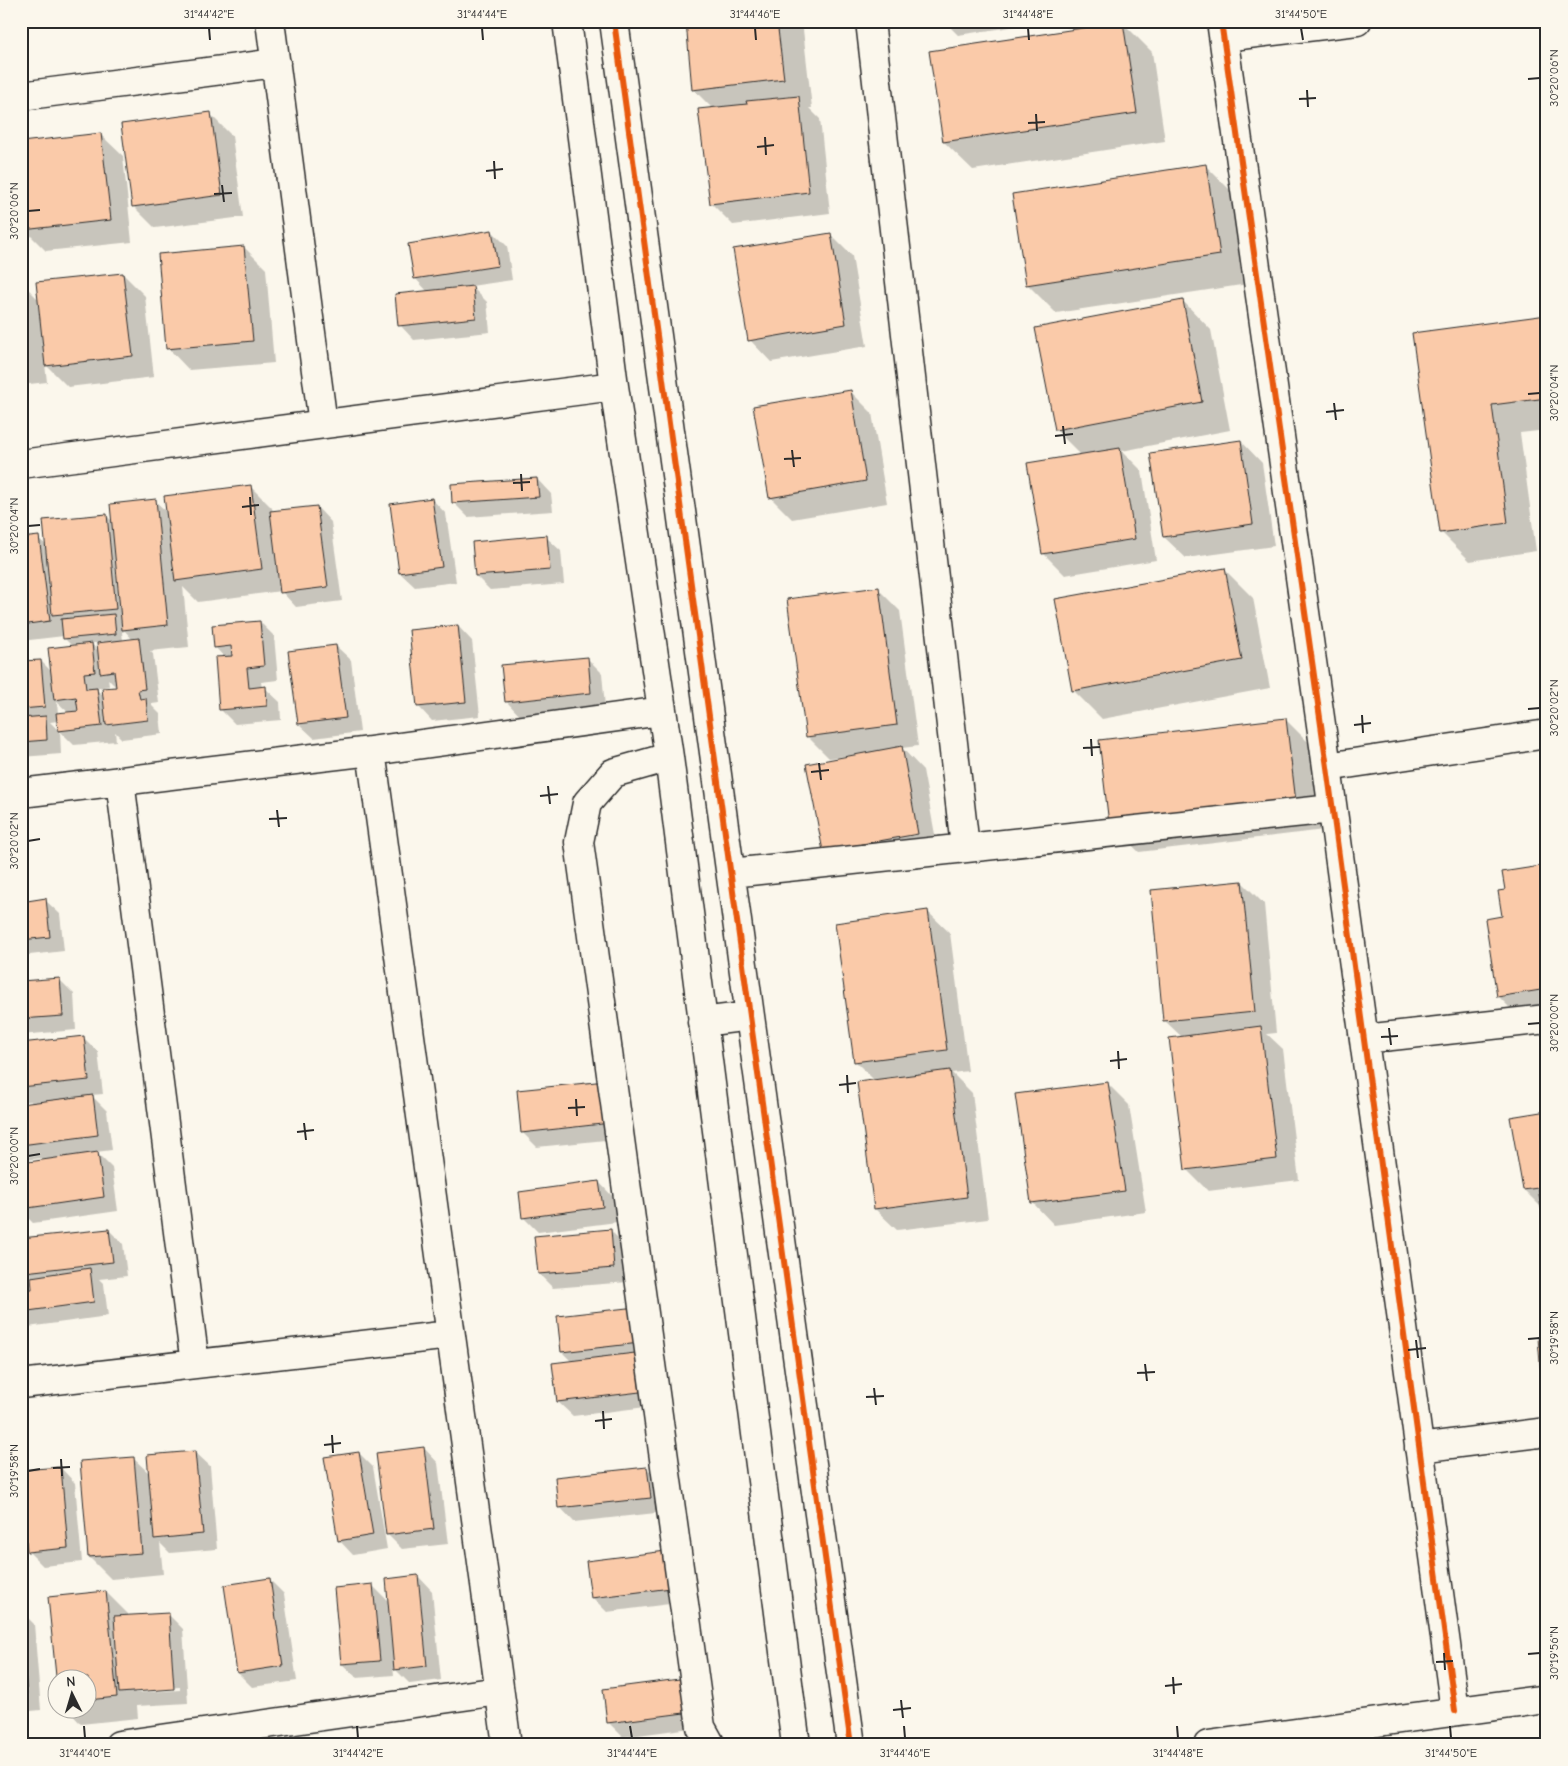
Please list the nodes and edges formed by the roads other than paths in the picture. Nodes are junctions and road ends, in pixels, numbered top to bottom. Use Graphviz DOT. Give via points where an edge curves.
graph roads {
  1 [pos="270,21"];
  2 [pos="567,21"];
  3 [pos="614,21"];
  4 [pos="870,21"];
  5 [pos="1357,21"];
  6 [pos="1222,29"];
  7 [pos="276,63"];
  8 [pos="21,96"];
  9 [pos="614,386"];
  10 [pos="324,424"];
  11 [pos="21,464"];
  12 [pos="662,711"];
  13 [pos="1547,734"];
  14 [pos="371,751"];
  15 [pos="669,757"];
  16 [pos="1327,766"];
  17 [pos="120,781"];
  18 [pos="21,793"];
  19 [pos="1332,809"];
  20 [pos="965,848"];
  21 [pos="731,873"];
  22 [pos="750,1016"];
  23 [pos="1547,1019"];
  24 [pos="702,1022"];
  25 [pos="1364,1039"];
  26 [pos="450,1335"];
  27 [pos="195,1364"];
  28 [pos="21,1384"];
  29 [pos="1547,1432"];
  30 [pos="1419,1448"];
  31 [pos="499,1691"];
  32 [pos="1547,1699"];
  33 [pos="1455,1711"];
  34 [pos="119,1745"];
  35 [pos="507,1745"];
  36 [pos="712,1745"];
  37 [pos="796,1745"];
  38 [pos="851,1745"];
  39 [pos="1208,1745"];
  1 -- 7 [label="street"];
  2 -- 9 [label="street"];
  3 -- 21 [label="street"];
  4 -- 20 [label="street"];
  5 -- 6 [label="street"];
  6 -- 16 [label="street"];
  7 -- 8 [label="street"];
  7 -- 10 [label="street"];
  9 -- 10 [label="street"];
  9 -- 12 [label="street"];
  10 -- 11 [label="street"];
  12 -- 14 [label="street"];
  12 -- 15 [label="street"];
  13 -- 16 [label="street"];
  14 -- 17 [label="street"];
  14 -- 26 [label="street"];
  15 -- 24 [label="street"];
  15 -- 36 [label="street" via="613,774 587,804 579,842 701,1727"];
  16 -- 19 [label="street"];
  17 -- 18 [label="street"];
  17 -- 27 [label="street"];
  19 -- 20 [label="street"];
  19 -- 25 [label="street"];
  20 -- 21 [label="street"];
  21 -- 22 [label="street"];
  22 -- 24 [label="street"];
  22 -- 38 [label="street"];
  23 -- 25 [label="street"];
  24 -- 37 [label="street"];
  25 -- 30 [label="street"];
  26 -- 27 [label="street"];
  26 -- 31 [label="street"];
  27 -- 28 [label="street"];
  29 -- 30 [label="street"];
  30 -- 33 [label="street"];
  31 -- 34 [label="street"];
  31 -- 35 [label="street"];
  32 -- 33 [label="street"];
  33 -- 39 [label="street"];
}
